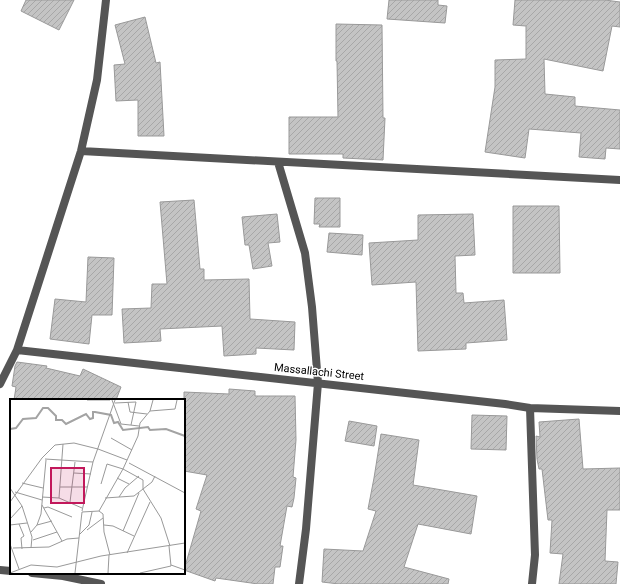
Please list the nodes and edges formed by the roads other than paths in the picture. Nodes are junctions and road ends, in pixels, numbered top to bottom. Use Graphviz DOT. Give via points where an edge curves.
graph roads {
  1 [pos="106,0"];
  2 [pos="82,152"];
  3 [pos="278,162"];
  4 [pos="620,180"];
  5 [pos="17,350"];
  6 [pos="318,383"];
  7 [pos="0,384"];
  8 [pos="530,408"];
  9 [pos="620,411"];
  10 [pos="0,570"];
  11 [pos="10,571"];
  12 [pos="42,574"];
  13 [pos="101,584"];
  14 [pos="299,584"];
  15 [pos="532,584"];
  1 -- 2 [label="street" via="97,80"];
  2 -- 3 [label="street"];
  2 -- 5 [label="street"];
  3 -- 4 [label="street"];
  3 -- 6 [label="street" via="305,253"];
  5 -- 6 [label="street, Massallachi Street"];
  5 -- 7 [label="street"];
  6 -- 8 [label="street, Massallachi Street"];
  6 -- 14 [label="street"];
  8 -- 9 [label="street, Massallachi Street"];
  8 -- 15 [label="street" via="535,555"];
  10 -- 11 [label="street"];
  12 -- 13 [label="street"];
}
